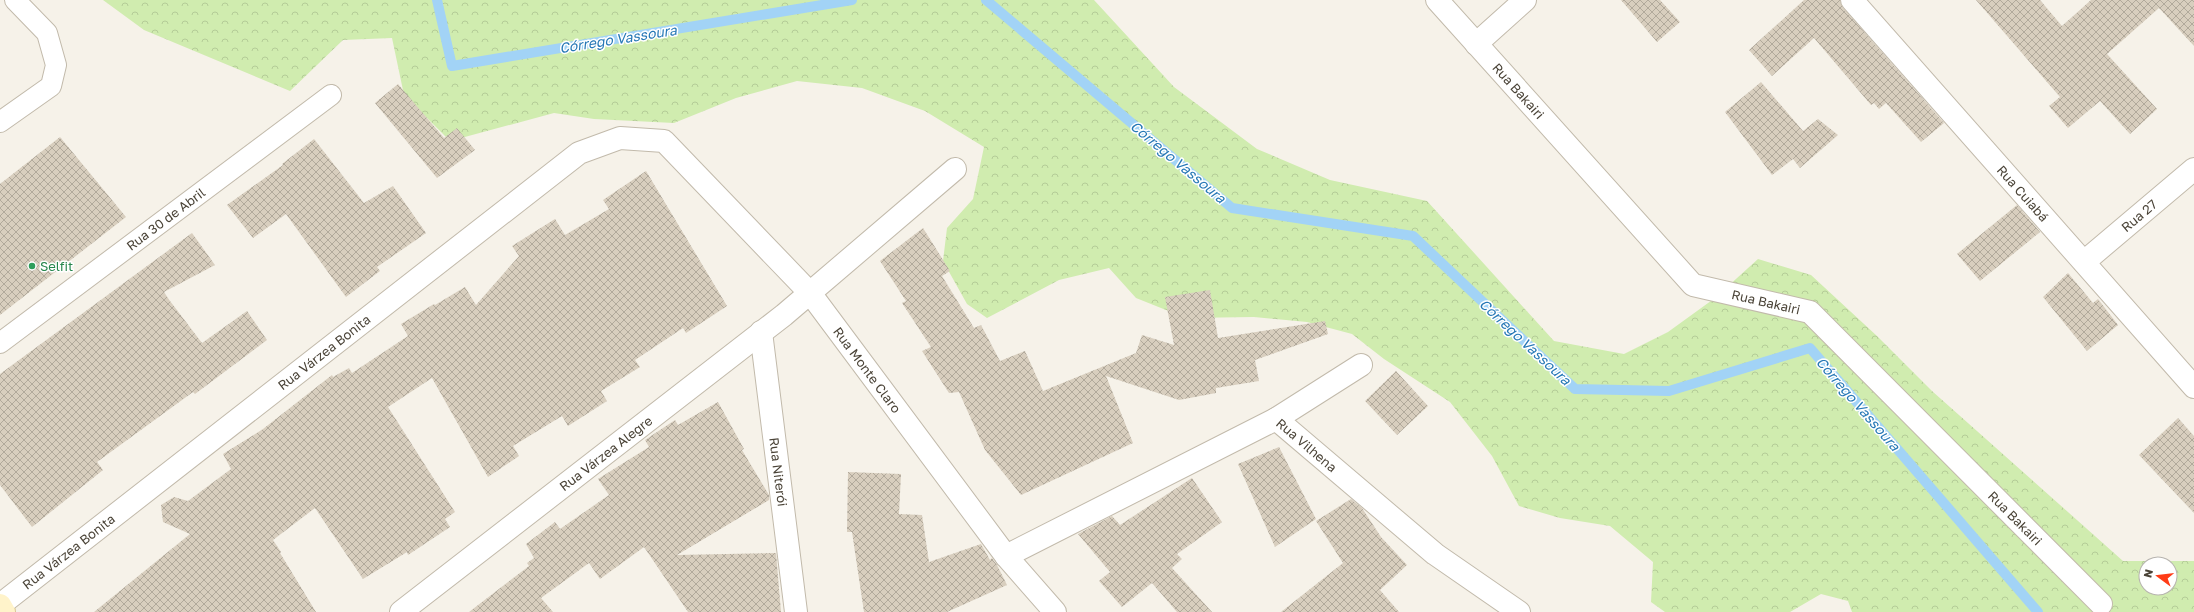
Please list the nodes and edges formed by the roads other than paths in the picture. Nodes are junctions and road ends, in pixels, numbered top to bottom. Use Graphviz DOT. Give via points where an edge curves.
graph roads {
  1 [pos="16,0"];
  2 [pos="1437,0"];
  3 [pos="1525,0"];
  4 [pos="1852,0"];
  5 [pos="1476,44"];
  6 [pos="331,95"];
  7 [pos="0,122"];
  8 [pos="664,141"];
  9 [pos="955,169"];
  10 [pos="2194,170"];
  11 [pos="2084,262"];
  12 [pos="810,293"];
  13 [pos="761,332"];
  14 [pos="0,343"];
  15 [pos="1361,365"];
  16 [pos="2194,387"];
  17 [pos="1276,419"];
  18 [pos="1006,556"];
  19 [pos="2101,604"];
  20 [pos="0,605"];
  21 [pos="4,612"];
  22 [pos="401,612"];
  23 [pos="796,612"];
  24 [pos="1054,612"];
  25 [pos="1519,612"];
  1 -- 7 [label="lane" via="47,33 56,65 51,86"];
  2 -- 5 [label="street, Rua Bakairi"];
  3 -- 5 [label="street"];
  4 -- 11 [label="street, Rua Cuiabá"];
  5 -- 19 [label="street, Rua Bakairi" via="1693,285 1810,312"];
  6 -- 14 [label="lane, Rua 30 de Abril"];
  8 -- 12 [label="street, Rua Monte Claro"];
  8 -- 20 [label="street, Rua Várzea Bonita" via="620,138 579,153"];
  9 -- 12 [label="street, Rua Várzea Alegre"];
  10 -- 11 [label="street, Rua 27"];
  11 -- 16 [label="street, Rua Cuiabá"];
  12 -- 13 [label="street, Rua Várzea Alegre"];
  12 -- 18 [label="street, Rua Monte Claro"];
  13 -- 22 [label="street, Rua Várzea Alegre"];
  13 -- 23 [label="street, Rua Niterói"];
  15 -- 17 [label="street"];
  17 -- 18 [label="street, Rua Vilhena"];
  17 -- 25 [label="street, Rua Vilhena" via="1435,554"];
  18 -- 24 [label="street, Rua Monte Claro"];
  20 -- 21 [label="main road"];
}
